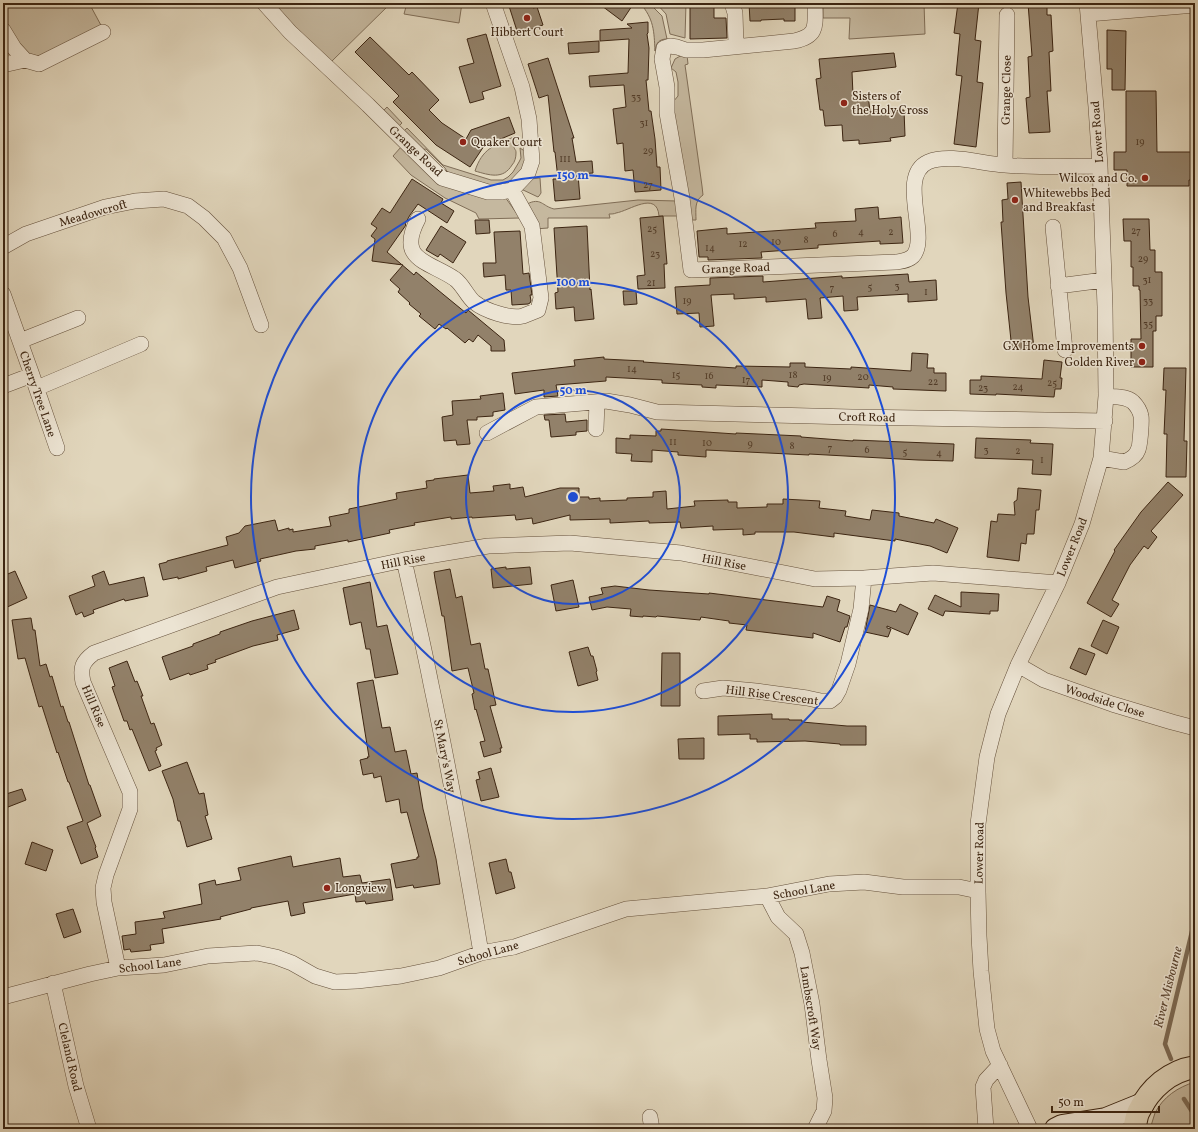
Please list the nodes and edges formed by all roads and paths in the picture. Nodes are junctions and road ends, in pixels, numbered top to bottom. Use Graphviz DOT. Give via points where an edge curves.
graph roads {
  1 [pos="264,3"];
  2 [pos="493,3"];
  3 [pos="732,3"];
  4 [pos="815,3"];
  5 [pos="1195,5"];
  6 [pos="1088,9"];
  7 [pos="1007,15"];
  8 [pos="3,30"];
  9 [pos="103,32"];
  10 [pos="736,46"];
  11 [pos="25,60"];
  12 [pos="3,65"];
  13 [pos="1005,165"];
  14 [pos="1100,166"];
  15 [pos="512,190"];
  16 [pos="418,219"];
  17 [pos="1053,227"];
  18 [pos="3,247"];
  19 [pos="1104,280"];
  20 [pos="1058,286"];
  21 [pos="3,294"];
  22 [pos="78,318"];
  23 [pos="261,325"];
  24 [pos="20,341"];
  25 [pos="141,344"];
  26 [pos="1065,350"];
  27 [pos="34,382"];
  28 [pos="3,386"];
  29 [pos="1106,396"];
  30 [pos="597,402"];
  31 [pos="1105,421"];
  32 [pos="596,429"];
  33 [pos="487,433"];
  34 [pos="57,448"];
  35 [pos="1101,458"];
  36 [pos="404,560"];
  37 [pos="864,578"];
  38 [pos="1058,583"];
  39 [pos="1018,665"];
  40 [pos="703,691"];
  41 [pos="1195,728"];
  42 [pos="978,891"];
  43 [pos="767,896"];
  44 [pos="480,954"];
  45 [pos="118,968"];
  46 [pos="53,983"];
  47 [pos="3,997"];
  48 [pos="1000,1065"];
  49 [pos="1191,1065"];
  50 [pos="1143,1104"];
  51 [pos="89,1129"];
  52 [pos="815,1129"];
  53 [pos="986,1129"];
  54 [pos="1030,1129"];
  55 [pos="1056,1129"];
  56 [pos="1134,1129"];
  1 -- 15 [label="street, Grange Road" via="290,32 442,178 488,192"];
  2 -- 15 [label="street" via="522,87 529,119 532,161 528,173"];
  3 -- 10 [label="street" via="735,13"];
  4 -- 10 [label="street, Grange Road" via="815,24 811,34 804,39"];
  5 -- 6 [label="street"];
  6 -- 14 [label="street, Lower Road"];
  7 -- 13 [label="street, Grange Close"];
  8 -- 11 [label="street"];
  9 -- 11 [label="street" via="39,64"];
  10 -- 13 [label="street, Grange Road" via="703,50 686,50 670,46 664,48 662,53 667,88 667,113 691,270 905,261 913,256 917,247 913,185 918,172 926,163 938,158 951,158"];
  11 -- 12 [label="street"];
  13 -- 14 [label="street, Grange Road"];
  14 -- 19 [label="street, Lower Road"];
  15 -- 16 [label="street" via="532,226 541,298 538,310 522,316 497,314 474,302 456,280 419,260 411,243"];
  17 -- 20 [label="street"];
  18 -- 23 [label="street, Meadowcroft" via="26,234 69,218 135,200 164,199 188,206 224,238 240,268"];
  19 -- 20 [label="street"];
  19 -- 29 [label="street, Lower Road"];
  20 -- 26 [label="street"];
  21 -- 24 [label="street, Cherry Tree Lane"];
  22 -- 24 [label="street"];
  24 -- 27 [label="street, Cherry Tree Lane"];
  25 -- 27 [label="street"];
  27 -- 28 [label="street"];
  27 -- 34 [label="street, Cherry Tree Lane"];
  29 -- 31 [label="street, Lower Road"];
  29 -- 35 [label="street" via="1130,400 1138,408 1141,416 1139,443 1135,456 1124,462"];
  30 -- 31 [label="street, Croft Road" via="606,401 657,412"];
  30 -- 32 [label="street"];
  30 -- 33 [label="street, Croft Road" via="536,407"];
  31 -- 35 [label="street, Lower Road"];
  35 -- 38 [label="street, Lower Road" via="1082,524"];
  36 -- 37 [label="street, Hill Rise" via="488,546 570,543 681,554 815,578"];
  36 -- 44 [label="street, St Mary's Way" via="436,706"];
  36 -- 45 [label="street, Hill Rise" via="278,587 101,650 86,658 82,667 83,682 130,792 130,809 103,888"];
  37 -- 38 [label="street, Hill Rise" via="933,573"];
  37 -- 40 [label="street, Hill Rise Crescent" via="862,609 848,664 839,690 830,701 723,688"];
  38 -- 39 [label="street, Lower Road"];
  39 -- 41 [label="street, Woodside Close" via="1044,680 1112,704"];
  39 -- 42 [label="street, Lower Road" via="998,714 987,757 978,824"];
  42 -- 43 [label="street, School Lane" via="959,887 903,887 864,882 829,884"];
  42 -- 48 [label="street, Lower Road" via="981,971 988,1029 993,1051"];
  43 -- 44 [label="street, School Lane" via="626,909 514,947"];
  43 -- 52 [label="street, Lambscroft Way" via="778,917 796,934 803,960 825,1098 824,1111"];
  44 -- 45 [label="street, School Lane" via="439,968 401,976 335,982 315,976 276,957 257,953 208,956 164,966"];
  45 -- 46 [label="street, School Lane"];
  46 -- 47 [label="street, School Lane"];
  46 -- 51 [label="street, Cleland Road" via="76,1086"];
  48 -- 53 [label="street" via="983,1087"];
  48 -- 54 [label="street, Lower Road"];
  49 -- 50 [label="highway" via="1165,1078 1149,1093"];
  50 -- 55 [label="main road" via="1106,1120"];
  50 -- 56 [label="highway"];
}
